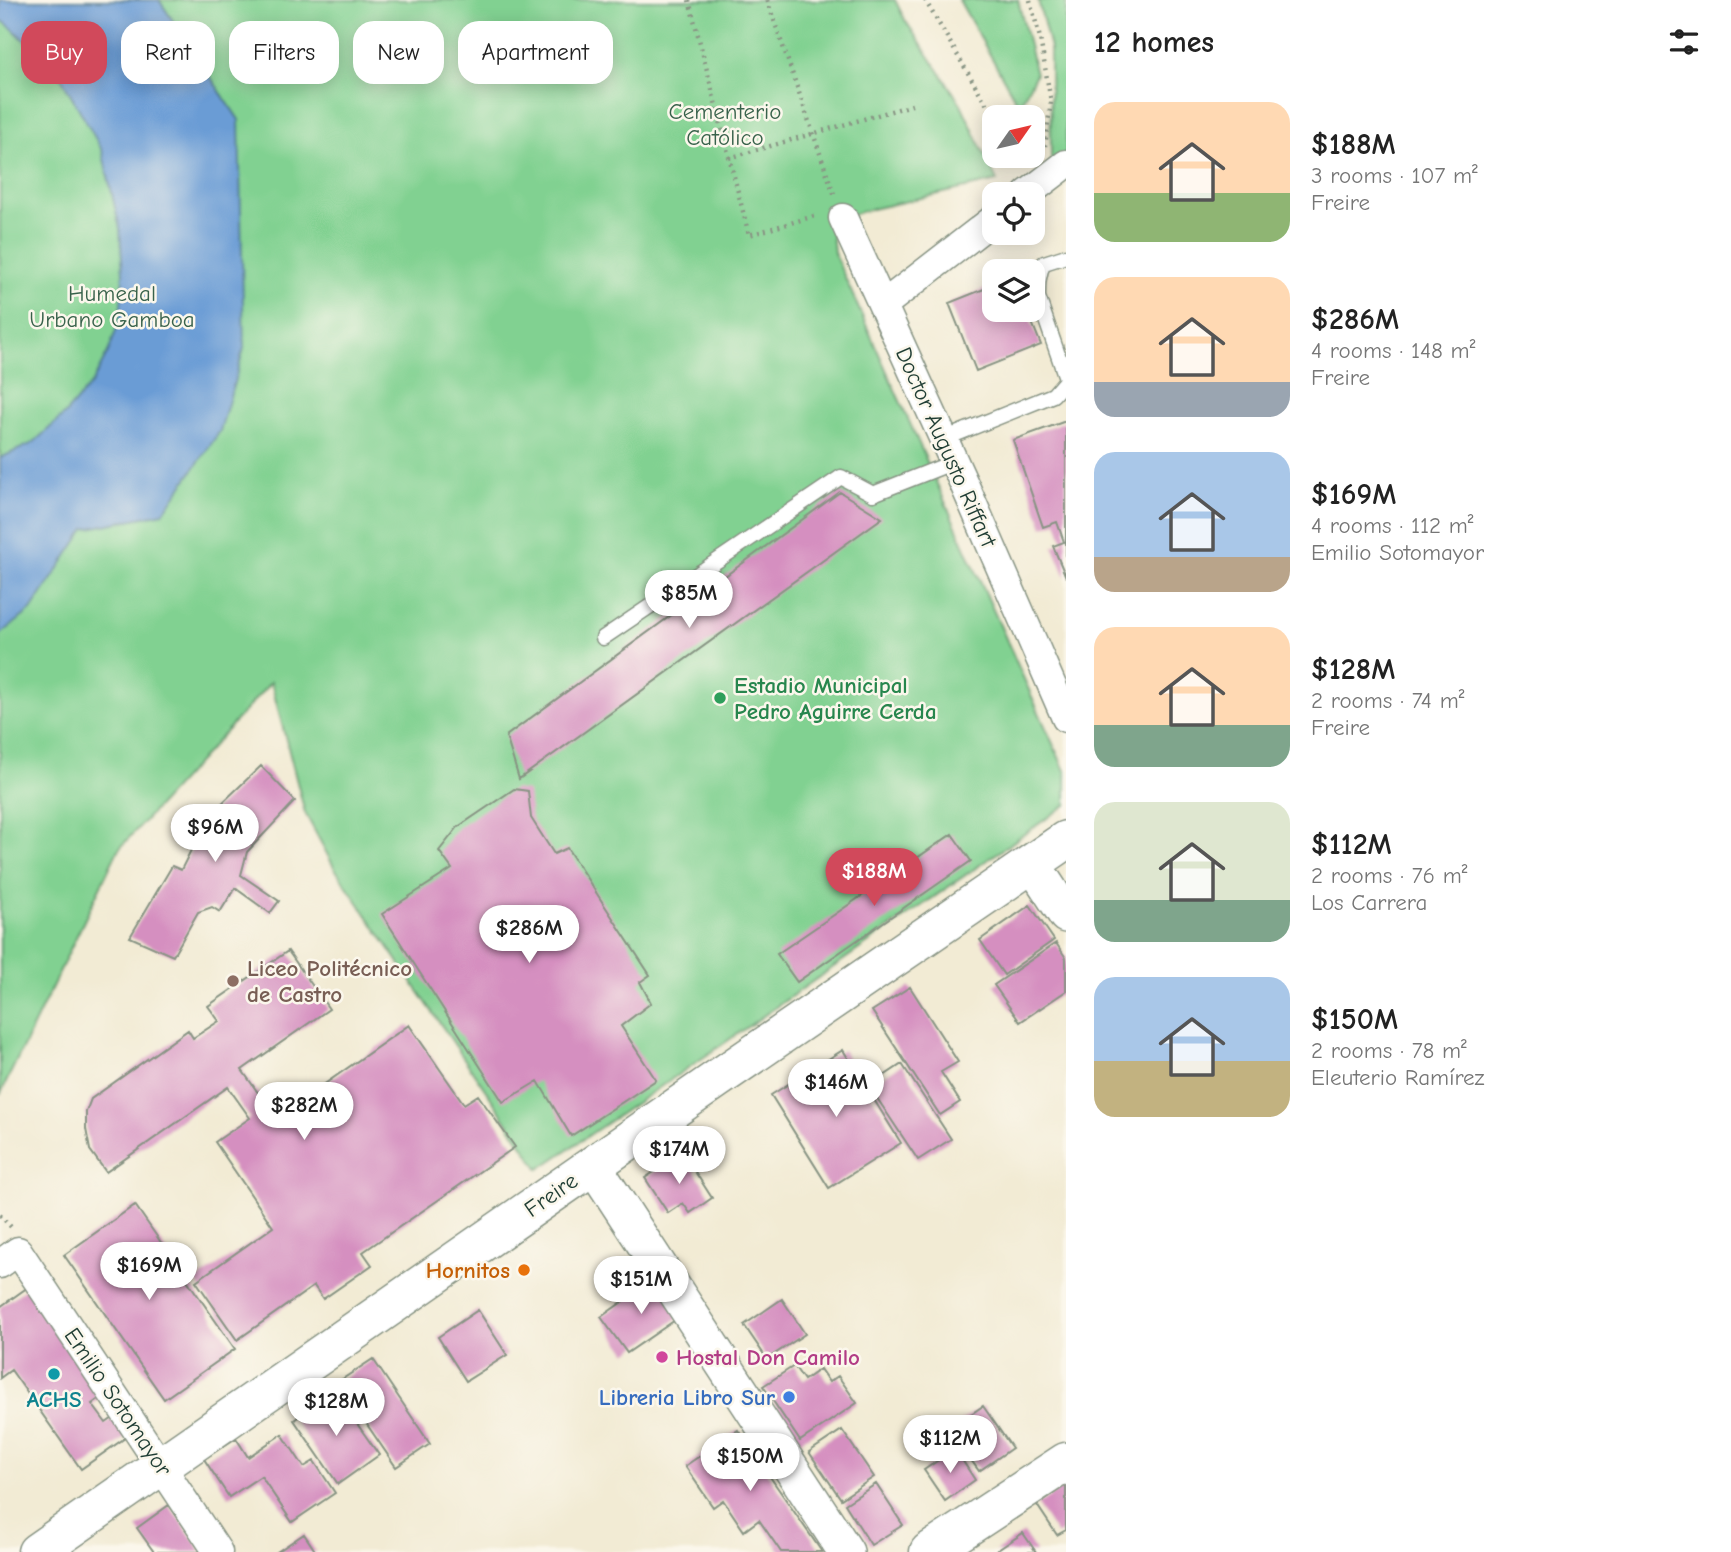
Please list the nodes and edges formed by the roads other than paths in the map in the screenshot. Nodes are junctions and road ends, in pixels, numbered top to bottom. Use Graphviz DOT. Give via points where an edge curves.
graph roads {
  1 [pos="1066,164"];
  2 [pos="1042,182"];
  3 [pos="841,214"];
  4 [pos="982,228"];
  5 [pos="1066,256"];
  6 [pos="883,304"];
  7 [pos="1066,379"];
  8 [pos="949,450"];
  9 [pos="603,638"];
  10 [pos="1066,718"];
  11 [pos="1066,839"];
  12 [pos="1032,863"];
  13 [pos="1066,915"];
  14 [pos="593,1165"];
  15 [pos="9,1258"];
  16 [pos="1066,1462"];
  17 [pos="161,1466"];
  18 [pos="37,1552"];
  19 [pos="218,1552"];
  20 [pos="846,1552"];
  21 [pos="929,1552"];
  1 -- 2 [label="street"];
  3 -- 6 [label="street, Doctor Augusto Riffart"];
  4 -- 6 [label="street"];
  5 -- 7 [label="lane" via="1044,263 1038,286"];
  6 -- 8 [label="street, Doctor Augusto Riffart"];
  7 -- 8 [label="lane" via="1054,395"];
  8 -- 9 [label="lane" via="873,494 841,477"];
  8 -- 10 [label="street, Doctor Augusto Riffart"];
  11 -- 12 [label="main road, Freire"];
  12 -- 13 [label="street"];
  12 -- 14 [label="main road, Freire"];
  14 -- 17 [label="main road, Freire"];
  14 -- 20 [label="street"];
  15 -- 17 [label="street, Emilio Sotomayor"];
  16 -- 21 [label="main road"];
  17 -- 18 [label="main road, Freire"];
  17 -- 19 [label="street, Emilio Sotomayor"];
}
